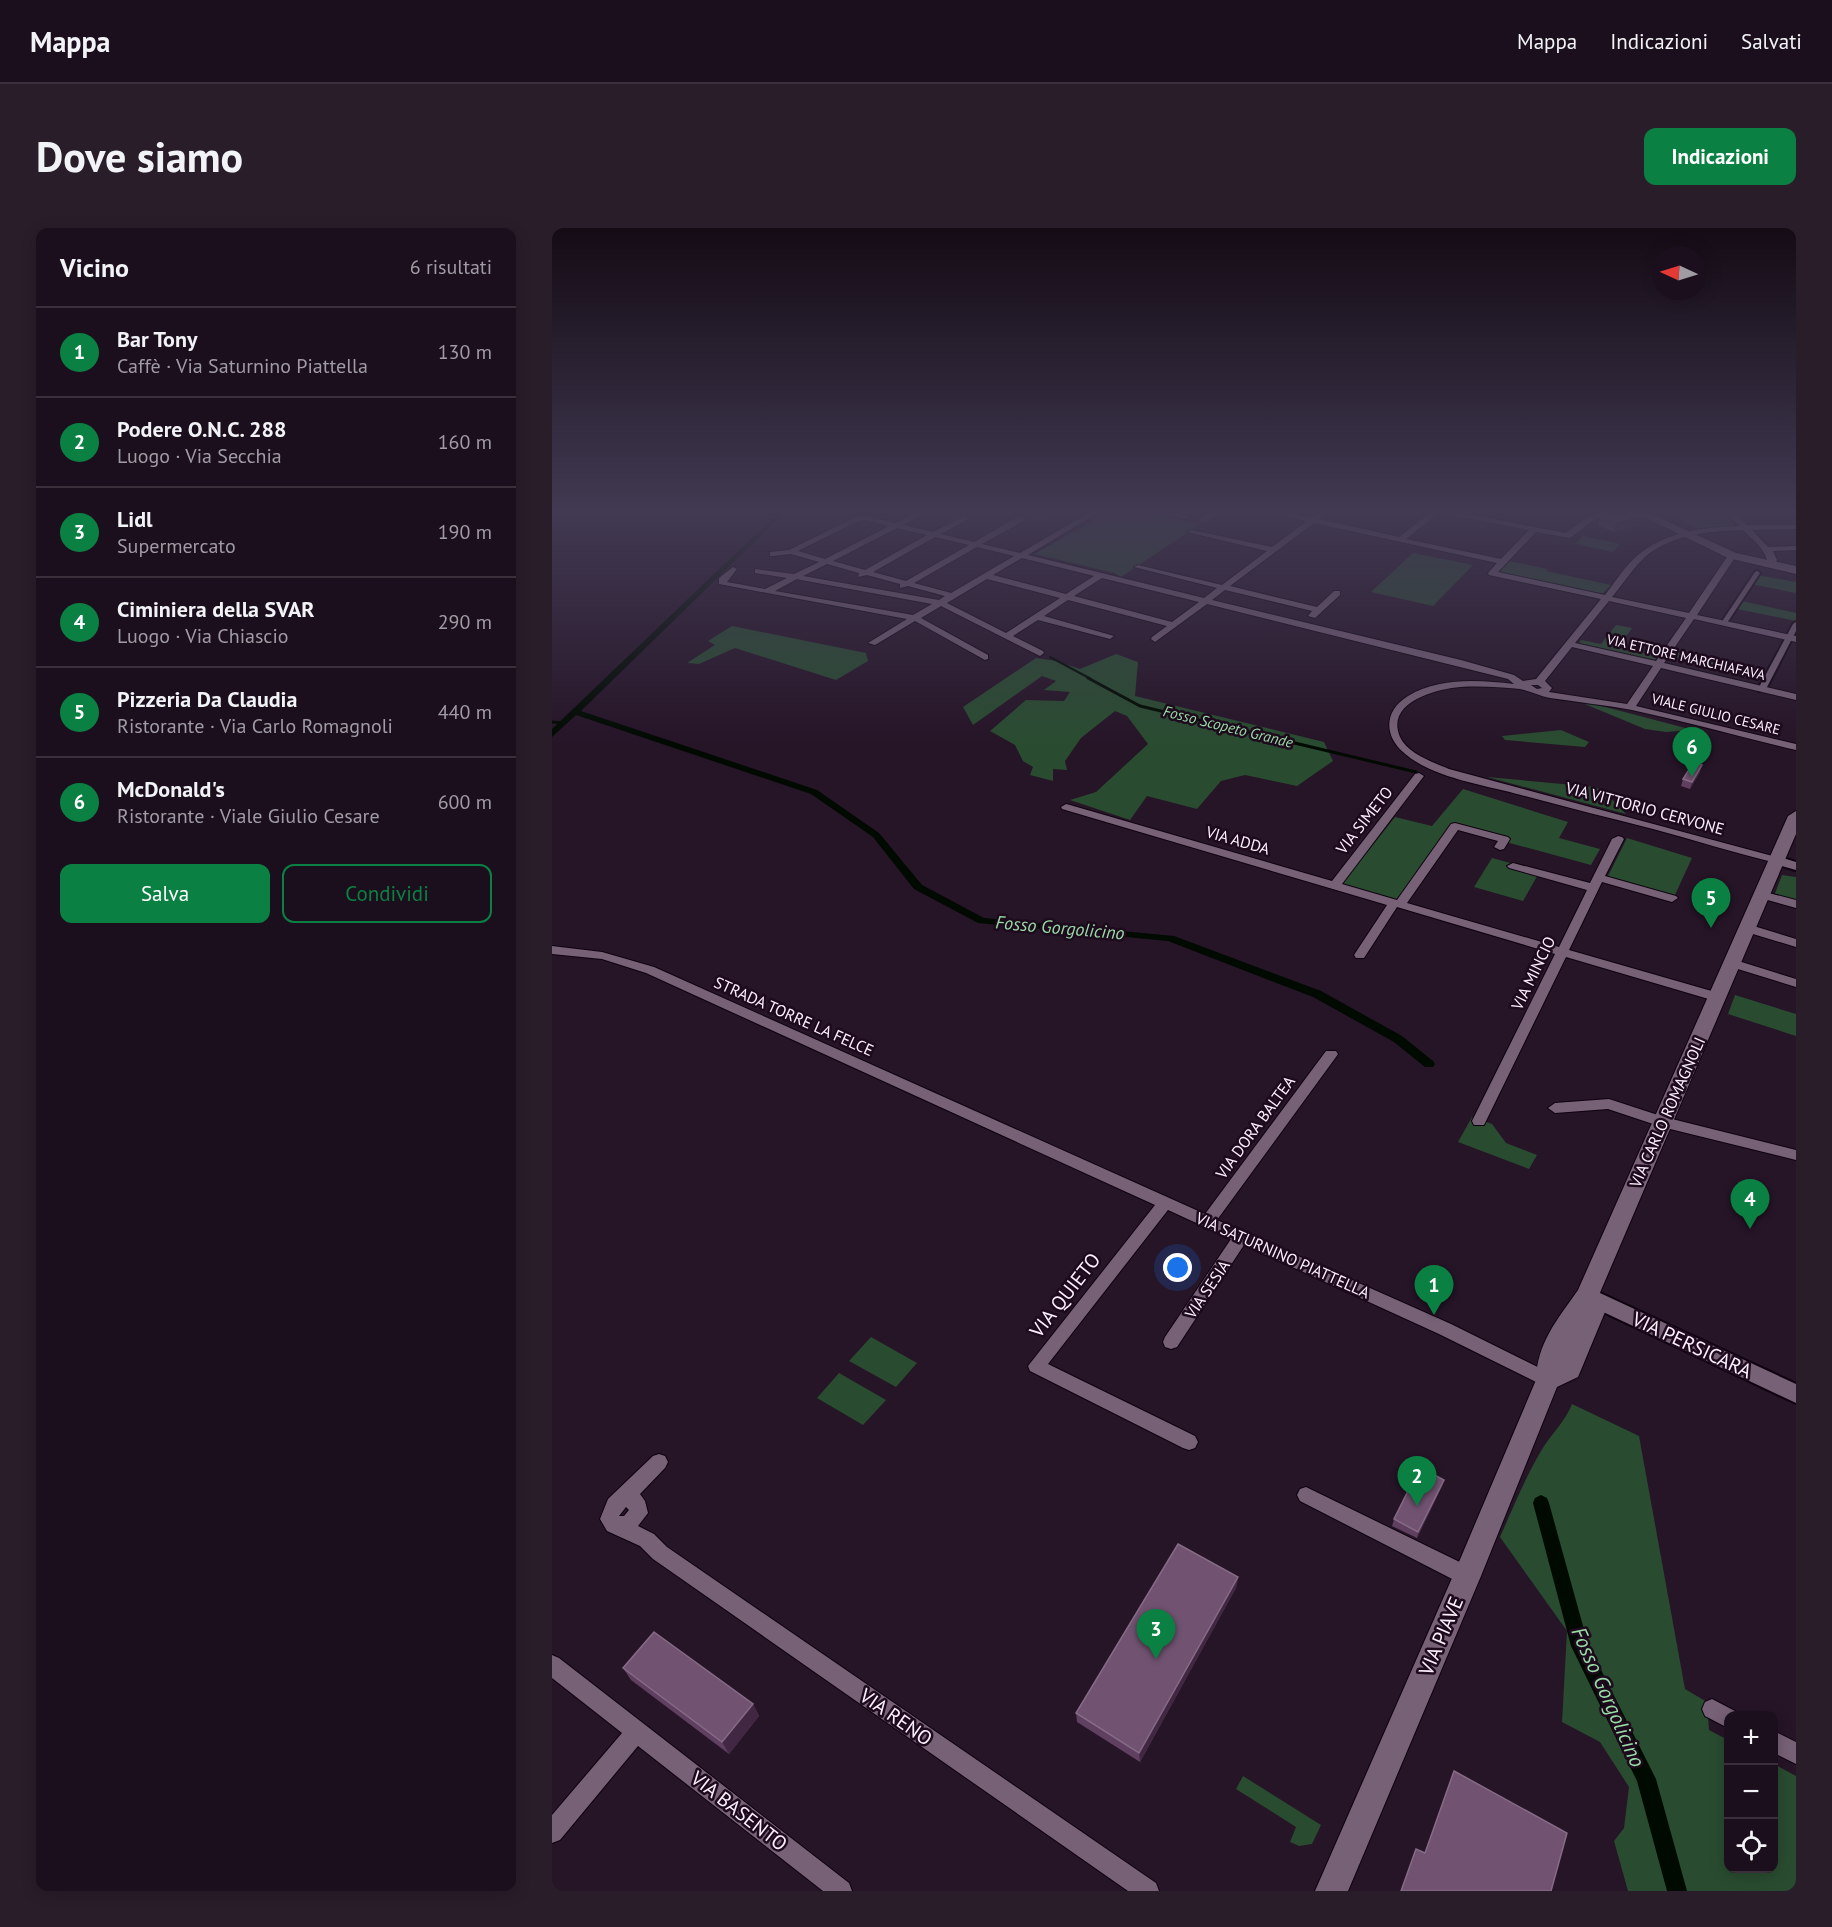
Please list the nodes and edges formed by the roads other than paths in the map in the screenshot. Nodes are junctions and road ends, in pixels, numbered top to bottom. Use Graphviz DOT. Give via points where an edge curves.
graph roads {
  1 [pos="1224,588"];
  2 [pos="747,589"];
  3 [pos="772,589"];
  4 [pos="865,589"];
  5 [pos="899,589"];
  6 [pos="925,589"];
  7 [pos="965,589"];
  8 [pos="1035,589"];
  9 [pos="1080,589"];
  10 [pos="1156,589"];
  11 [pos="1227,589"];
  12 [pos="1561,589"];
  13 [pos="1615,589"];
  14 [pos="1709,589"];
  15 [pos="1746,589"];
  16 [pos="765,592"];
  17 [pos="891,593"];
  18 [pos="1337,593"];
  19 [pos="953,596"];
  20 [pos="1067,597"];
  21 [pos="1607,599"];
  22 [pos="1207,601"];
  23 [pos="941,603"];
  24 [pos="1318,610"];
  25 [pos="1690,616"];
  26 [pos="1036,617"];
  27 [pos="915,618"];
  28 [pos="1724,623"];
  29 [pos="1302,624"];
  30 [pos="1796,624"];
  31 [pos="1174,625"];
  32 [pos="1007,636"];
  33 [pos="1110,636"];
  34 [pos="1792,638"];
  35 [pos="1155,639"];
  36 [pos="872,643"];
  37 [pos="1570,644"];
  38 [pos="1040,653"];
  39 [pos="985,657"];
  40 [pos="1658,664"];
  41 [pos="1496,672"];
  42 [pos="1525,686"];
  43 [pos="1538,687"];
  44 [pos="1762,689"];
  45 [pos="1796,697"];
  46 [pos="1630,707"];
  47 [pos="1796,747"];
  48 [pos="1419,776"];
  49 [pos="1506,788"];
  50 [pos="1066,807"];
  51 [pos="1796,816"];
  52 [pos="1618,839"];
  53 [pos="1500,847"];
  54 [pos="1776,860"];
  55 [pos="1513,866"];
  56 [pos="1796,866"];
  57 [pos="1596,883"];
  58 [pos="1335,885"];
  59 [pos="1761,895"];
  60 [pos="1672,898"];
  61 [pos="1782,900"];
  62 [pos="1397,903"];
  63 [pos="1796,904"];
  64 [pos="1796,911"];
  65 [pos="1747,928"];
  66 [pos="1796,943"];
  67 [pos="552,950"];
  68 [pos="1562,952"];
  69 [pos="1360,955"];
  70 [pos="1731,963"];
  71 [pos="1796,983"];
  72 [pos="1717,997"];
  73 [pos="1331,1054"];
  74 [pos="1555,1108"];
  75 [pos="1479,1121"];
  76 [pos="1662,1122"];
  77 [pos="1016,1135"];
  78 [pos="1796,1155"];
  79 [pos="1166,1202"];
  80 [pos="1209,1221"];
  81 [pos="1242,1236"];
  82 [pos="1587,1295"];
  83 [pos="1171,1342"];
  84 [pos="1548,1380"];
  85 [pos="1796,1394"];
  86 [pos="1189,1442"];
  87 [pos="659,1462"];
  88 [pos="1306,1496"];
  89 [pos="633,1505"];
  90 [pos="646,1540"];
  91 [pos="1467,1576"];
  92 [pos="552,1665"];
  93 [pos="637,1731"];
  94 [pos="1778,1744"];
  95 [pos="1796,1753"];
  96 [pos="552,1832"];
  97 [pos="841,1891"];
  98 [pos="1148,1891"];
  99 [pos="1331,1891"];
  1 -- 22 [label="street"];
  2 -- 16 [label="street"];
  3 -- 16 [label="street"];
  4 -- 17 [label="street"];
  5 -- 17 [label="street"];
  6 -- 19 [label="street"];
  7 -- 19 [label="street"];
  8 -- 20 [label="street"];
  9 -- 20 [label="street"];
  10 -- 22 [label="street, VIALE GIULIO CESARE"];
  11 -- 24 [label="street"];
  12 -- 21 [label="street"];
  13 -- 21 [label="street"];
  14 -- 25 [label="street"];
  15 -- 28 [label="street"];
  16 -- 27 [label="street"];
  17 -- 23 [label="street"];
  18 -- 24 [label="street"];
  19 -- 23 [label="street"];
  20 -- 26 [label="street"];
  20 -- 31 [label="street"];
  21 -- 25 [label="street"];
  21 -- 37 [label="street"];
  22 -- 29 [label="street, VIALE GIULIO CESARE"];
  22 -- 31 [label="street"];
  23 -- 27 [label="street"];
  23 -- 32 [label="street"];
  24 -- 29 [label="street"];
  25 -- 28 [label="street"];
  25 -- 40 [label="street"];
  26 -- 32 [label="street"];
  26 -- 33 [label="street"];
  27 -- 36 [label="street"];
  27 -- 39 [label="street"];
  28 -- 34 [label="street"];
  29 -- 41 [label="street, VIALE GIULIO CESARE"];
  30 -- 34 [label="street"];
  31 -- 35 [label="street"];
  32 -- 38 [label="street"];
  34 -- 44 [label="street"];
  37 -- 40 [label="street, VIA ETTORE MARCHIAFAVA"];
  37 -- 43 [label="street"];
  40 -- 44 [label="street, VIA ETTORE MARCHIAFAVA"];
  40 -- 46 [label="street"];
  41 -- 42 [label="street, VIALE GIULIO CESARE"];
  41 -- 43 [label="street, VIALE GIULIO CESARE"];
  42 -- 43 [label="street, VIALE GIULIO CESARE"];
  42 -- 49 [label="street, VIA VITTORIO CERVONE" via="1470,684 1429,690 1402,704 1393,721 1399,742 1418,758 1458,776"];
  43 -- 46 [label="street, VIALE GIULIO CESARE"];
  43 -- 49 [label="street, VIA VITTORIO CERVONE" via="1472,687 1440,692 1413,704 1401,721 1405,738 1423,755"];
  44 -- 45 [label="street, VIA ETTORE MARCHIAFAVA"];
  46 -- 47 [label="street, VIALE GIULIO CESARE"];
  48 -- 58 [label="street, VIA SIMETO"];
  49 -- 54 [label="street, VIA VITTORIO CERVONE"];
  50 -- 58 [label="street, VIA ADDA"];
  51 -- 54 [label="main road, VIA CARLO ROMAGNOLI"];
  52 -- 57 [label="street, VIA MINCIO"];
  53 -- 62 [label="street" via="1504,839 1455,826"];
  54 -- 56 [label="street"];
  54 -- 59 [label="main road, VIA CARLO ROMAGNOLI"];
  55 -- 57 [label="street"];
  57 -- 60 [label="street"];
  57 -- 68 [label="street, VIA MINCIO"];
  58 -- 62 [label="street, VIA ADDA"];
  59 -- 61 [label="street"];
  59 -- 65 [label="main road, VIA CARLO ROMAGNOLI"];
  61 -- 63 [label="street"];
  61 -- 64 [label="street" via="1787,909"];
  62 -- 68 [label="street, VIA ADDA"];
  62 -- 69 [label="street"];
  65 -- 66 [label="street"];
  65 -- 70 [label="main road, VIA CARLO ROMAGNOLI"];
  67 -- 77 [label="street, STRADA TORRE LA FELCE" via="626,960"];
  68 -- 72 [label="street, VIA ADDA"];
  68 -- 75 [label="street, VIA MINCIO"];
  70 -- 71 [label="street"];
  70 -- 72 [label="main road, VIA CARLO ROMAGNOLI"];
  72 -- 76 [label="main road, VIA CARLO ROMAGNOLI"];
  73 -- 80 [label="street, VIA DORA BALTEA"];
  74 -- 76 [label="street" via="1609,1104"];
  76 -- 78 [label="street"];
  76 -- 82 [label="main road, VIA CARLO ROMAGNOLI"];
  77 -- 79 [label="street, VIA SATURNINO PIATTELLA"];
  79 -- 80 [label="street, VIA SATURNINO PIATTELLA"];
  79 -- 86 [label="street, VIA QUIETO" via="1036,1366"];
  80 -- 81 [label="street, VIA SATURNINO PIATTELLA"];
  81 -- 83 [label="street, VIA SESIA"];
  81 -- 84 [label="street, VIA SATURNINO PIATTELLA"];
  82 -- 84 [label="main road" via="1593,1312 1569,1370"];
  82 -- 85 [label="street, VIA PERSICARA"];
  84 -- 91 [label="main road, VIA PIAVE"];
  87 -- 89 [label="street, VIA RENO" via="644,1478"];
  88 -- 91 [label="street"];
  89 -- 90 [label="street, VIA RENO"];
  89 -- 90 [label="street, VIA RENO" via="613,1506 610,1522"];
  90 -- 98 [label="street, VIA RENO"];
  91 -- 99 [label="main road, VIA PIAVE"];
  92 -- 93 [label="street, VIA BASENTO"];
  93 -- 96 [label="street"];
  93 -- 97 [label="street, VIA BASENTO"];
  94 -- 95 [label="street"];
}
